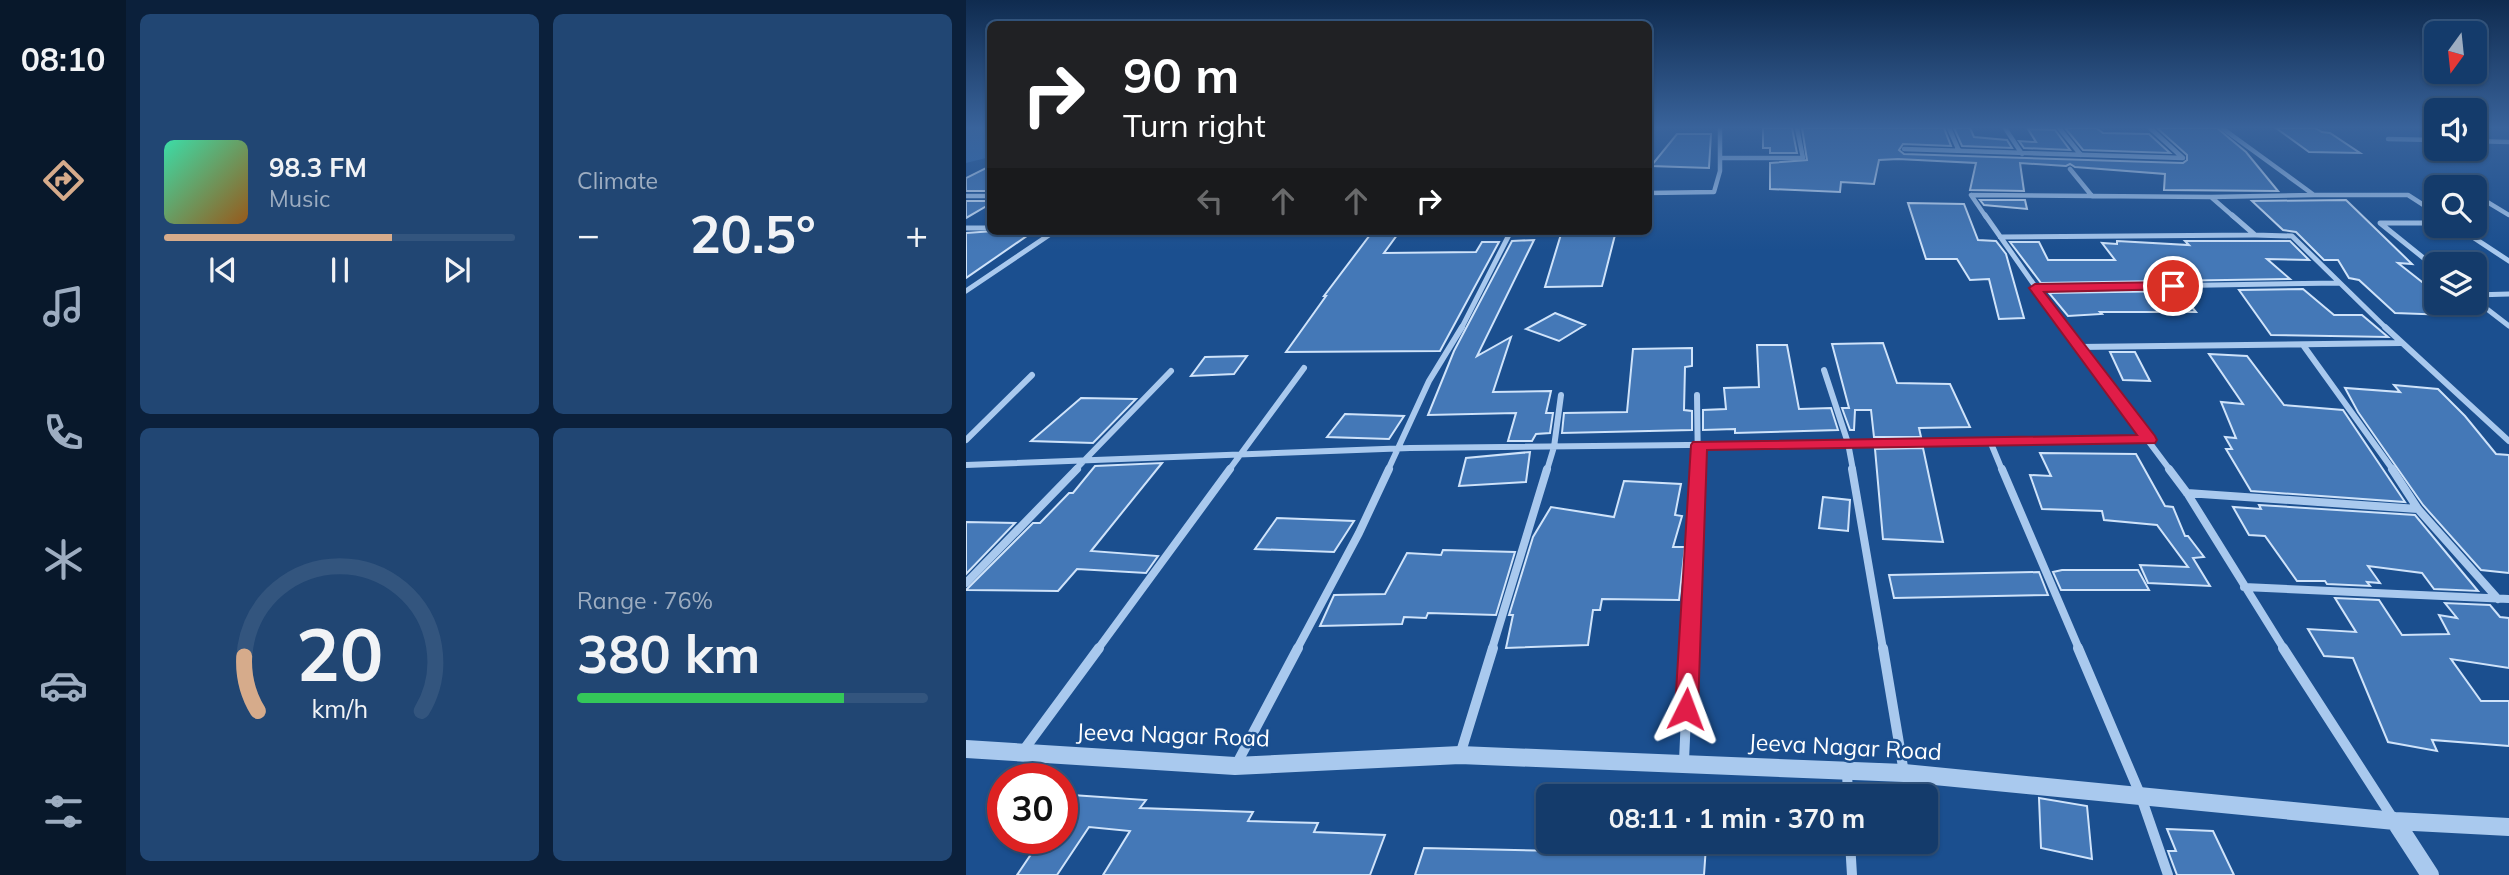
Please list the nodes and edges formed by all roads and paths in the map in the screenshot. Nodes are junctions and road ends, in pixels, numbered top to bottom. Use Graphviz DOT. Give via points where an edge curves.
graph roads {
  1 [pos="1720,169"];
  2 [pos="2070,169"];
  3 [pos="2278,169"];
  4 [pos="1652,193"];
  5 [pos="2314,195"];
  6 [pos="966,196"];
  7 [pos="987,196"];
  8 [pos="2092,196"];
  9 [pos="2211,197"];
  10 [pos="2487,202"];
  11 [pos="2424,205"];
  12 [pos="2509,215"];
  13 [pos="2424,223"];
  14 [pos="966,228"];
  15 [pos="987,228"];
  16 [pos="1049,235"];
  17 [pos="1509,235"];
  18 [pos="2255,236"];
  19 [pos="2000,237"];
  20 [pos="2474,238"];
  21 [pos="2424,258"];
  22 [pos="2509,261"];
  23 [pos="2339,284"];
  24 [pos="2035,288"];
  25 [pos="966,290"];
  26 [pos="2509,294"];
  27 [pos="2487,296"];
  28 [pos="2487,308"];
  29 [pos="2509,326"];
  30 [pos="2401,344"];
  31 [pos="2303,345"];
  32 [pos="2078,347"];
  33 [pos="1304,368"];
  34 [pos="1824,370"];
  35 [pos="1171,371"];
  36 [pos="1032,375"];
  37 [pos="1561,395"];
  38 [pos="1697,395"];
  39 [pos="2497,429"];
  40 [pos="2509,430"];
  41 [pos="966,440"];
  42 [pos="2149,440"];
  43 [pos="2509,441"];
  44 [pos="1990,442"];
  45 [pos="1848,443"];
  46 [pos="1699,445"];
  47 [pos="1554,447"];
  48 [pos="1398,449"];
  49 [pos="1241,454"];
  50 [pos="1086,458"];
  51 [pos="966,465"];
  52 [pos="2187,493"];
  53 [pos="2418,509"];
  54 [pos="966,583"];
  55 [pos="2244,587"];
  56 [pos="2498,599"];
  57 [pos="2509,599"];
  58 [pos="966,749"];
  59 [pos="1021,752"];
  60 [pos="1460,755"];
  61 [pos="1684,762"];
  62 [pos="1235,766"];
  63 [pos="1847,772"];
  64 [pos="1904,774"];
  65 [pos="1848,784"];
  66 [pos="2140,794"];
  67 [pos="2395,821"];
  68 [pos="2509,827"];
  69 [pos="1851,854"];
  70 [pos="1852,875"];
  71 [pos="2168,875"];
  72 [pos="2430,875"];
  1 -- 4 [label="street" via="1714,192"];
  2 -- 8 [label="street"];
  3 -- 5 [label="street"];
  5 -- 9 [label="street"];
  5 -- 11 [label="street" via="2408,195"];
  6 -- 7 [label="street"];
  8 -- 9 [label="street"];
  8 -- 19 [label="street" via="1971,195"];
  9 -- 18 [label="street"];
  10 -- 12 [label="street"];
  13 -- 21 [label="street" via="2380,223"];
  14 -- 15 [label="street"];
  16 -- 25 [label="street"];
  17 -- 48 [label="street" via="1471,313 1429,381"];
  18 -- 19 [label="street"];
  18 -- 23 [label="street" via="2292,236"];
  19 -- 24 [label="street"];
  20 -- 22 [label="street"];
  23 -- 24 [label="street"];
  23 -- 30 [label="street"];
  24 -- 32 [label="street"];
  26 -- 27 [label="street"];
  28 -- 29 [label="street"];
  30 -- 31 [label="street"];
  30 -- 39 [label="street"];
  31 -- 32 [label="street"];
  31 -- 53 [label="street"];
  32 -- 42 [label="street"];
  33 -- 49 [label="street"];
  34 -- 45 [label="street"];
  35 -- 50 [label="street"];
  36 -- 41 [label="street"];
  37 -- 47 [label="street"];
  38 -- 46 [label="street"];
  39 -- 40 [label="street"];
  39 -- 43 [label="street"];
  42 -- 44 [label="street"];
  42 -- 52 [label="street"];
  44 -- 45 [label="street"];
  44 -- 66 [label="street"];
  45 -- 46 [label="street"];
  45 -- 64 [label="street"];
  46 -- 47 [label="street"];
  46 -- 61 [label="street"];
  47 -- 48 [label="street"];
  47 -- 60 [label="street"];
  48 -- 49 [label="street"];
  48 -- 62 [label="street" via="1360,533"];
  49 -- 50 [label="street"];
  49 -- 59 [label="street"];
  50 -- 51 [label="street"];
  50 -- 54 [label="street"];
  52 -- 53 [label="street"];
  52 -- 55 [label="street"];
  53 -- 56 [label="street"];
  55 -- 56 [label="street"];
  55 -- 67 [label="street"];
  56 -- 57 [label="street"];
  58 -- 59 [label="street, Jeeva Nagar Road"];
  59 -- 62 [label="street, Jeeva Nagar Road"];
  60 -- 61 [label="street, Jeeva Nagar Road"];
  60 -- 62 [label="street, Jeeva Nagar Road"];
  61 -- 63 [label="street, Jeeva Nagar Road"];
  63 -- 64 [label="street, Jeeva Nagar Road"];
  63 -- 65 [label="street"];
  64 -- 66 [label="street, Jeeva Nagar Road"];
  66 -- 67 [label="street, Jeeva Nagar Road"];
  66 -- 71 [label="street"];
  67 -- 68 [label="street, Jeeva Nagar Road"];
  67 -- 72 [label="street"];
  69 -- 70 [label="street"];
}
